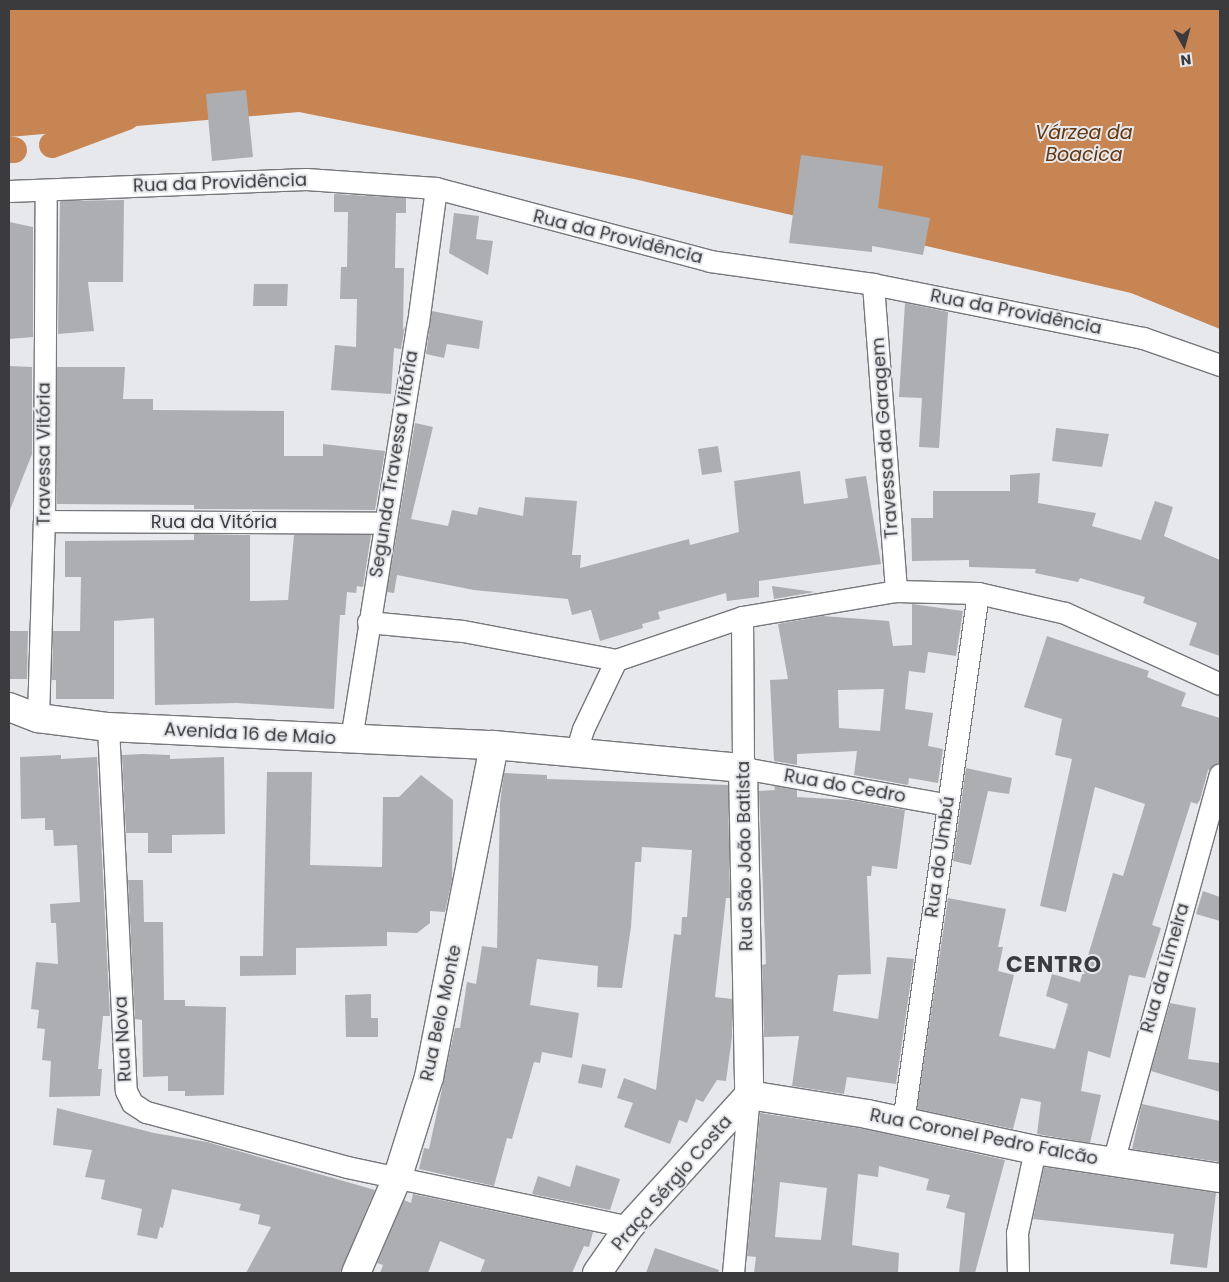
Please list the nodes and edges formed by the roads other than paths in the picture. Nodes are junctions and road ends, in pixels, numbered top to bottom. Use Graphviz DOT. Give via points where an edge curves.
graph roads {
  1 [pos="436,188"];
  2 [pos="46,190"];
  3 [pos="9,191"];
  4 [pos="873,284"];
  5 [pos="1220,365"];
  6 [pos="44,521"];
  7 [pos="384,523"];
  8 [pos="896,591"];
  9 [pos="978,593"];
  10 [pos="742,616"];
  11 [pos="368,622"];
  12 [pos="616,660"];
  13 [pos="1219,681"];
  14 [pos="9,706"];
  15 [pos="38,718"];
  16 [pos="108,728"];
  17 [pos="350,739"];
  18 [pos="494,745"];
  19 [pos="576,752"];
  20 [pos="743,768"];
  21 [pos="1220,774"];
  22 [pos="948,805"];
  23 [pos="749,1095"];
  24 [pos="903,1122"];
  25 [pos="1035,1150"];
  26 [pos="1113,1162"];
  27 [pos="398,1176"];
  28 [pos="1220,1178"];
  29 [pos="629,1227"];
  30 [pos="356,1273"];
  31 [pos="597,1273"];
  32 [pos="733,1273"];
  33 [pos="1018,1273"];
  1 -- 2 [label="street, Rua da Providência" via="306,179"];
  1 -- 4 [label="street, Rua da Providência" via="710,260"];
  1 -- 7 [label="street, Segunda Travessa Vitória" via="418,323"];
  2 -- 3 [label="street, Rua da Providência"];
  2 -- 6 [label="street, Travessa Vitória"];
  4 -- 5 [label="street, Rua da Providência" via="1143,338"];
  4 -- 8 [label="street, Travessa da Garagem"];
  6 -- 7 [label="street, Rua da Vitória"];
  6 -- 15 [label="street, Travessa Vitória"];
  7 -- 11 [label="street, Segunda Travessa Vitória"];
  8 -- 9 [label="street"];
  8 -- 10 [label="street"];
  9 -- 13 [label="street" via="1064,613"];
  9 -- 22 [label="street, Rua do Umbú"];
  10 -- 12 [label="street"];
  10 -- 20 [label="street, Rua São João Batista"];
  11 -- 12 [label="street" via="463,631"];
  11 -- 17 [label="street, Segunda Travessa Vitória"];
  12 -- 19 [label="street"];
  14 -- 15 [label="street, Avenida 16 de Maio"];
  15 -- 16 [label="street, Avenida 16 de Maio"];
  16 -- 17 [label="street, Avenida 16 de Maio"];
  16 -- 27 [label="street, Rua Nova" via="126,1091 132,1103 146,1112 347,1167"];
  17 -- 18 [label="street, Avenida 16 de Maio"];
  18 -- 19 [label="street, Avenida 16 de Maio"];
  18 -- 27 [label="street, Rua Belo Monte" via="429,1077"];
  19 -- 20 [label="street, Avenida 16 de Maio"];
  20 -- 22 [label="street, Rua do Cedro"];
  20 -- 23 [label="street, Rua São João Batista"];
  21 -- 26 [label="street, Rua da Limeira"];
  22 -- 24 [label="street, Rua do Umbú"];
  23 -- 24 [label="street, Rua Coronel Pedro Falcão"];
  23 -- 29 [label="street, Praça Sérgio Costa"];
  23 -- 32 [label="street"];
  24 -- 25 [label="street, Rua Coronel Pedro Falcão"];
  25 -- 26 [label="street, Rua Coronel Pedro Falcão"];
  25 -- 33 [label="street" via="1017,1233"];
  26 -- 28 [label="street, Rua Coronel Pedro Falcão"];
  27 -- 29 [label="street, Rua Nova"];
  27 -- 30 [label="street, Rua Belo Monte"];
  29 -- 31 [label="street, Praça Sérgio Costa"];
}
